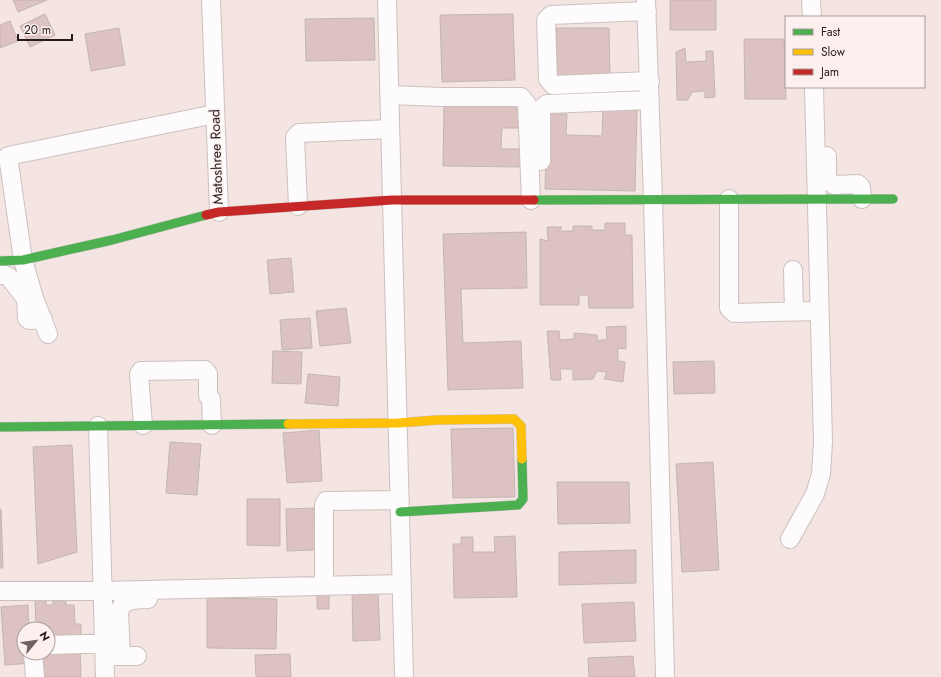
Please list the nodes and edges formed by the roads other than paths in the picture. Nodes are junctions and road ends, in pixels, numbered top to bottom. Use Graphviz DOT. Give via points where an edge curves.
graph roads {
  1 [pos="211,0"];
  2 [pos="387,0"];
  3 [pos="811,0"];
  4 [pos="646,6"];
  5 [pos="812,16"];
  6 [pos="650,81"];
  7 [pos="814,88"];
  8 [pos="389,95"];
  9 [pos="650,100"];
  10 [pos="215,114"];
  11 [pos="390,129"];
  12 [pos="4,156"];
  13 [pos="821,174"];
  14 [pos="653,199"];
  15 [pos="729,199"];
  16 [pos="817,199"];
  17 [pos="862,199"];
  18 [pos="893,199"];
  19 [pos="392,200"];
  20 [pos="536,200"];
  21 [pos="298,206"];
  22 [pos="219,212"];
  23 [pos="22,260"];
  24 [pos="0,262"];
  25 [pos="793,270"];
  26 [pos="0,275"];
  27 [pos="819,311"];
  28 [pos="794,312"];
  29 [pos="398,423"];
  30 [pos="143,425"];
  31 [pos="212,425"];
  32 [pos="98,426"];
  33 [pos="0,427"];
  34 [pos="400,506"];
  35 [pos="790,539"];
  36 [pos="402,584"];
  37 [pos="327,586"];
  38 [pos="0,591"];
  39 [pos="127,601"];
  40 [pos="56,647"];
  41 [pos="117,651"];
  42 [pos="34,661"];
  43 [pos="35,677"];
  44 [pos="105,677"];
  45 [pos="404,677"];
  46 [pos="665,677"];
  1 -- 10 [label="street, Matoshree Road"];
  2 -- 8 [label="street"];
  3 -- 5 [label="street"];
  4 -- 6 [label="street"];
  4 -- 6 [label="street" via="552,15 546,20 548,79 553,85"];
  6 -- 9 [label="street"];
  7 -- 13 [label="street"];
  8 -- 11 [label="street"];
  8 -- 20 [label="street" via="521,97 527,104 523,174"];
  9 -- 14 [label="street"];
  9 -- 20 [label="street" via="544,106 541,109"];
  10 -- 12 [label="street"];
  10 -- 22 [label="street, Matoshree Road"];
  11 -- 19 [label="street"];
  11 -- 21 [label="street" via="299,133 295,138"];
  12 -- 23 [label="street"];
  13 -- 16 [label="street"];
  13 -- 17 [label="street" via="834,185 858,184 861,187"];
  14 -- 15 [label="street, Matoshree Road"];
  14 -- 20 [label="street, Matoshree Road"];
  14 -- 46 [label="street"];
  15 -- 16 [label="street, Matoshree Road"];
  15 -- 28 [label="street" via="729,308 734,313"];
  16 -- 17 [label="street, Matoshree Road"];
  16 -- 27 [label="street"];
  17 -- 18 [label="street, Matoshree Road"];
  19 -- 20 [label="street, Matoshree Road"];
  19 -- 21 [label="street, Matoshree Road"];
  19 -- 29 [label="street"];
  21 -- 22 [label="street, Matoshree Road"];
  22 -- 23 [label="street"];
  23 -- 24 [label="street"];
  23 -- 26 [label="street" via="46,326 27,318 26,299 9,277"];
  25 -- 28 [label="street"];
  27 -- 28 [label="street"];
  27 -- 35 [label="street" via="823,442 821,474 815,494"];
  29 -- 31 [label="street"];
  29 -- 34 [label="street"];
  29 -- 34 [label="street" via="514,419 521,426 522,499 518,505"];
  30 -- 31 [label="street"];
  30 -- 31 [label="street" via="139,374 141,371 205,370 208,374"];
  30 -- 32 [label="street"];
  32 -- 33 [label="street"];
  32 -- 39 [label="street"];
  34 -- 36 [label="street"];
  34 -- 37 [label="street" via="326,502 324,505"];
  36 -- 37 [label="street"];
  36 -- 45 [label="street"];
  37 -- 39 [label="street"];
  38 -- 39 [label="street"];
  39 -- 41 [label="street"];
  40 -- 41 [label="street"];
  41 -- 44 [label="street"];
  42 -- 43 [label="street"];
}
